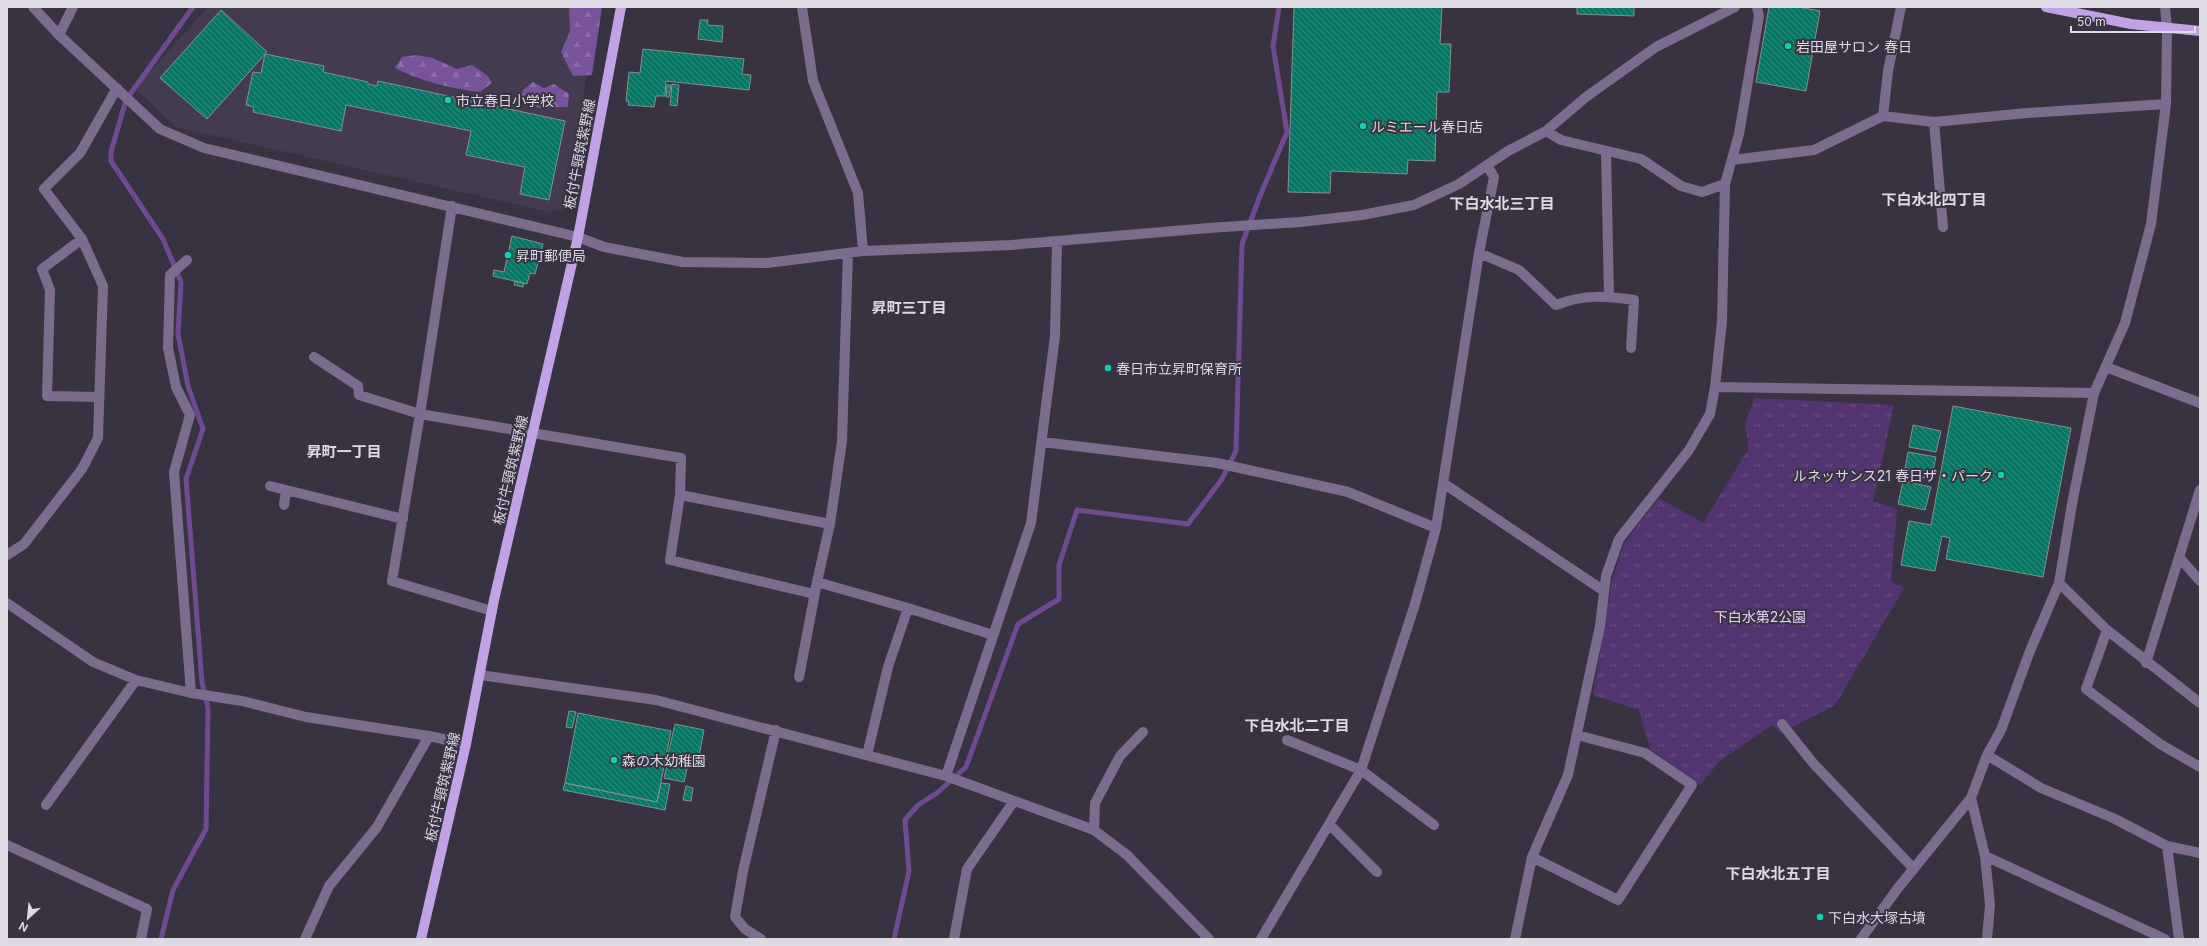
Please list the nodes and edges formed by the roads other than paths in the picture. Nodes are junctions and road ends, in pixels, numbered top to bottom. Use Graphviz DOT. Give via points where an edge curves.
graph roads {
  1 [pos="33,7"];
  2 [pos="73,7"];
  3 [pos="621,7"];
  4 [pos="802,7"];
  5 [pos="1736,7"];
  6 [pos="1757,7"];
  7 [pos="1901,7"];
  8 [pos="2046,7"];
  9 [pos="2165,7"];
  10 [pos="2167,28"];
  11 [pos="2200,31"];
  12 [pos="59,35"];
  13 [pos="117,88"];
  14 [pos="2166,104"];
  15 [pos="1883,116"];
  16 [pos="1934,122"];
  17 [pos="1546,131"];
  18 [pos="1606,151"];
  19 [pos="1732,160"];
  20 [pos="1487,165"];
  21 [pos="1725,184"];
  22 [pos="452,206"];
  23 [pos="1943,227"];
  24 [pos="578,237"];
  25 [pos="82,239"];
  26 [pos="1057,242"];
  27 [pos="863,251"];
  28 [pos="848,253"];
  29 [pos="1479,253"];
  30 [pos="187,260"];
  31 [pos="1608,297"];
  32 [pos="1631,348"];
  33 [pos="314,357"];
  34 [pos="2106,367"];
  35 [pos="1715,387"];
  36 [pos="2094,393"];
  37 [pos="99,397"];
  38 [pos="2200,403"];
  39 [pos="420,414"];
  40 [pos="532,433"];
  41 [pos="1042,442"];
  42 [pos="1443,483"];
  43 [pos="270,486"];
  44 [pos="286,490"];
  45 [pos="2200,490"];
  46 [pos="680,495"];
  47 [pos="284,505"];
  48 [pos="403,519"];
  49 [pos="830,524"];
  50 [pos="1436,528"];
  51 [pos="7,555"];
  52 [pos="2179,556"];
  53 [pos="2200,581"];
  54 [pos="817,582"];
  55 [pos="2059,583"];
  56 [pos="1604,591"];
  57 [pos="814,594"];
  58 [pos="7,603"];
  59 [pos="908,608"];
  60 [pos="492,611"];
  61 [pos="2107,630"];
  62 [pos="993,635"];
  63 [pos="2146,663"];
  64 [pos="480,675"];
  65 [pos="799,677"];
  66 [pos="136,680"];
  67 [pos="191,693"];
  68 [pos="2200,703"];
  69 [pos="1782,724"];
  70 [pos="776,730"];
  71 [pos="1143,732"];
  72 [pos="1577,735"];
  73 [pos="429,736"];
  74 [pos="1287,740"];
  75 [pos="466,744"];
  76 [pos="867,755"];
  77 [pos="1987,755"];
  78 [pos="2200,767"];
  79 [pos="1361,770"];
  80 [pos="946,776"];
  81 [pos="1971,798"];
  82 [pos="1014,801"];
  83 [pos="46,805"];
  84 [pos="1330,825"];
  85 [pos="1434,826"];
  86 [pos="1094,830"];
  87 [pos="7,845"];
  88 [pos="2167,846"];
  89 [pos="2200,853"];
  90 [pos="1985,856"];
  91 [pos="1532,857"];
  92 [pos="1914,869"];
  93 [pos="1377,872"];
  94 [pos="141,939"];
  95 [pos="305,939"];
  96 [pos="421,939"];
  97 [pos="761,939"];
  98 [pos="954,939"];
  99 [pos="1209,939"];
  100 [pos="1261,939"];
  101 [pos="1515,939"];
  102 [pos="1861,939"];
  103 [pos="1987,939"];
  104 [pos="2165,939"];
  105 [pos="2179,939"];
  1 -- 12 [label="street"];
  2 -- 12 [label="street"];
  3 -- 24 [label="main road, 板付牛頸筑紫野線"];
  4 -- 27 [label="street" via="813,81 858,193"];
  5 -- 17 [label="street" via="1656,47 1586,97"];
  6 -- 19 [label="street" via="1759,16 1741,126"];
  7 -- 15 [label="street" via="1888,71"];
  8 -- 10 [label="main road" via="2130,24"];
  9 -- 10 [label="street"];
  10 -- 11 [label="main road"];
  10 -- 14 [label="street"];
  12 -- 13 [label="street"];
  13 -- 22 [label="street" via="160,130 204,148"];
  13 -- 25 [label="street" via="80,153 44,189"];
  14 -- 16 [label="street"];
  14 -- 34 [label="street" via="2151,224 2125,324"];
  15 -- 16 [label="street"];
  15 -- 19 [label="street" via="1814,150"];
  16 -- 23 [label="street"];
  17 -- 18 [label="street" via="1561,140"];
  17 -- 20 [label="street"];
  18 -- 21 [label="street" via="1640,159 1681,186 1702,192"];
  18 -- 31 [label="street"];
  19 -- 21 [label="street"];
  20 -- 26 [label="street" via="1459,184 1414,205 1362,215"];
  20 -- 29 [label="street" via="1494,177"];
  21 -- 35 [label="street" via="1722,321"];
  22 -- 24 [label="street"];
  22 -- 39 [label="street"];
  24 -- 28 [label="street" via="604,247 683,262 768,263"];
  24 -- 40 [label="main road, 板付牛頸筑紫野線"];
  25 -- 37 [label="street" via="103,286"];
  25 -- 37 [label="street" via="42,269 50,290 47,396"];
  26 -- 27 [label="street"];
  26 -- 41 [label="street" via="1055,336"];
  27 -- 28 [label="street"];
  28 -- 49 [label="street" via="842,441"];
  29 -- 31 [label="street" via="1519,270 1556,305 1575,298"];
  29 -- 42 [label="street"];
  30 -- 67 [label="street" via="170,275 168,348 176,387 190,415 174,472"];
  31 -- 32 [label="street" via="1634,300"];
  33 -- 39 [label="street" via="358,386 360,395"];
  34 -- 36 [label="street"];
  34 -- 38 [label="street"];
  35 -- 36 [label="street"];
  35 -- 56 [label="street" via="1710,414 1689,450 1619,539 1606,576"];
  36 -- 55 [label="street"];
  37 -- 51 [label="street" via="98,438 82,469 24,544"];
  39 -- 40 [label="street"];
  39 -- 48 [label="street"];
  40 -- 46 [label="street" via="680,458"];
  40 -- 60 [label="main road, 板付牛頸筑紫野線"];
  41 -- 50 [label="street" via="1217,462 1348,492"];
  41 -- 62 [label="street" via="1031,523"];
  42 -- 50 [label="street"];
  42 -- 56 [label="street"];
  43 -- 44 [label="street"];
  44 -- 47 [label="street"];
  44 -- 48 [label="street"];
  45 -- 52 [label="street"];
  46 -- 49 [label="street"];
  46 -- 57 [label="street" via="670,560"];
  48 -- 60 [label="street" via="392,581"];
  49 -- 54 [label="street"];
  50 -- 79 [label="street" via="1415,604"];
  52 -- 53 [label="street"];
  52 -- 63 [label="street"];
  54 -- 57 [label="street"];
  54 -- 59 [label="street"];
  55 -- 61 [label="street"];
  55 -- 77 [label="street" via="2030,651 2001,730"];
  56 -- 72 [label="street" via="1600,626"];
  57 -- 65 [label="street"];
  58 -- 66 [label="street" via="93,662"];
  59 -- 62 [label="street"];
  59 -- 76 [label="street" via="888,667"];
  60 -- 64 [label="main road, 板付牛頸筑紫野線"];
  61 -- 63 [label="street"];
  61 -- 78 [label="street" via="2086,689 2160,744"];
  62 -- 80 [label="street"];
  63 -- 68 [label="street"];
  64 -- 70 [label="street" via="656,700"];
  64 -- 75 [label="main road, 板付牛頸筑紫野線"];
  66 -- 67 [label="street"];
  66 -- 83 [label="street"];
  67 -- 73 [label="street" via="242,701 306,717"];
  69 -- 92 [label="street" via="1813,763"];
  70 -- 76 [label="street"];
  70 -- 97 [label="street" via="743,871 735,917 746,929"];
  71 -- 86 [label="street" via="1120,756 1095,803"];
  72 -- 91 [label="street" via="1568,775"];
  72 -- 91 [label="street" via="1645,753 1692,785 1618,900"];
  73 -- 75 [label="street"];
  73 -- 95 [label="street" via="377,827 329,886"];
  74 -- 79 [label="street"];
  75 -- 96 [label="main road, 板付牛頸筑紫野線"];
  76 -- 80 [label="street"];
  77 -- 81 [label="street"];
  77 -- 88 [label="street" via="2041,788 2113,818"];
  79 -- 84 [label="street"];
  79 -- 85 [label="street"];
  80 -- 82 [label="street"];
  81 -- 90 [label="street"];
  81 -- 92 [label="street"];
  82 -- 86 [label="street"];
  82 -- 98 [label="street" via="967,869"];
  84 -- 93 [label="street"];
  84 -- 100 [label="street"];
  86 -- 99 [label="street" via="1127,855"];
  87 -- 94 [label="street" via="148,909"];
  88 -- 89 [label="street"];
  88 -- 105 [label="street"];
  90 -- 103 [label="street" via="1990,905"];
  90 -- 104 [label="street"];
  91 -- 101 [label="street"];
  92 -- 102 [label="street"];
}
